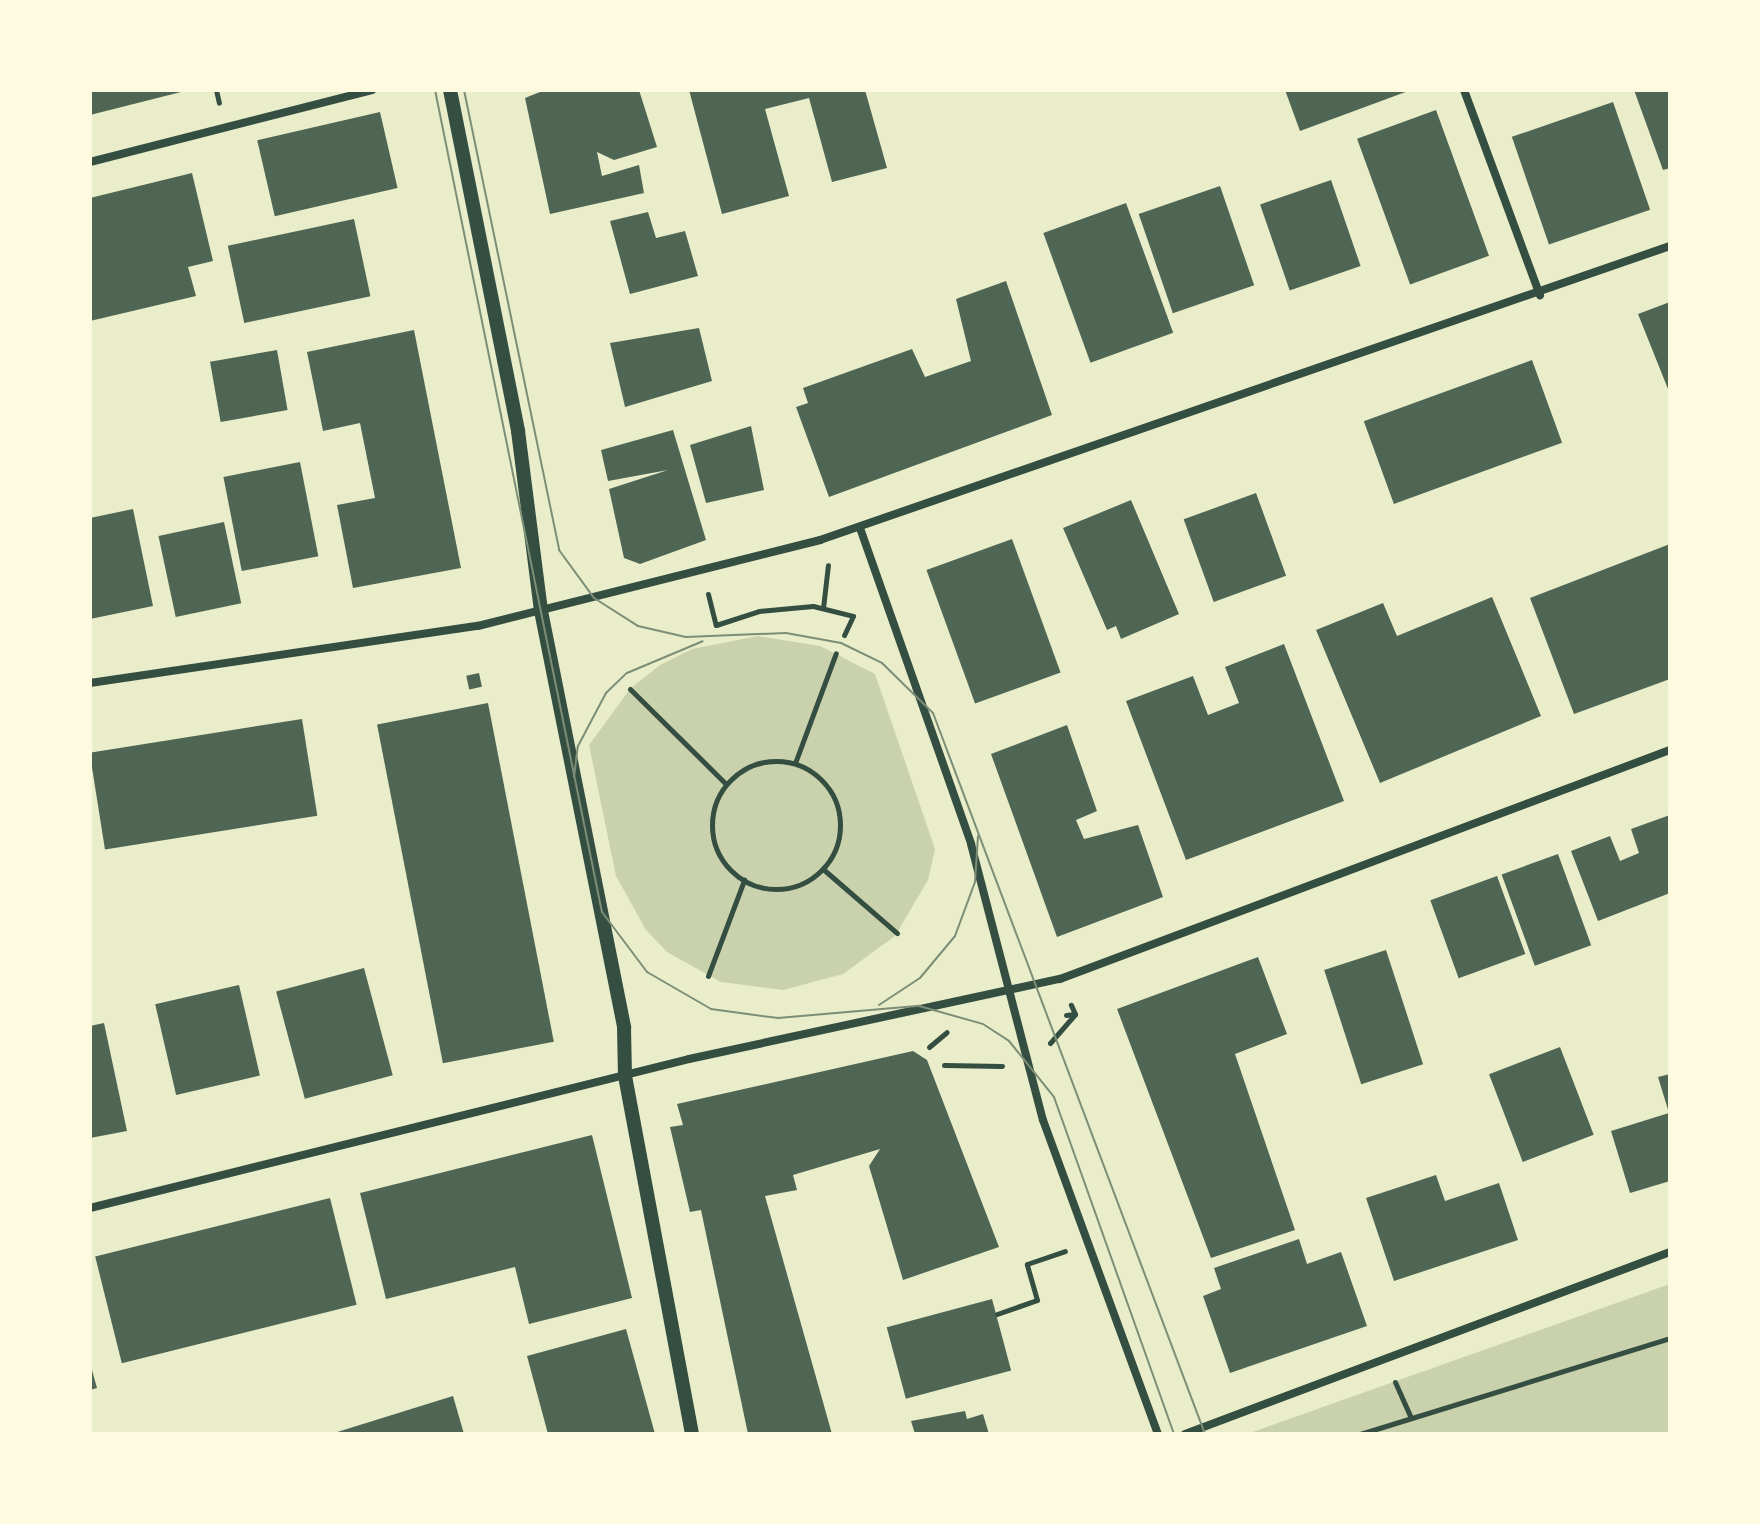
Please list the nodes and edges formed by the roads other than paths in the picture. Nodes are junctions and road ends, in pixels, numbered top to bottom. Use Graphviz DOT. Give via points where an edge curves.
graph roads {
  1 [pos="372,90"];
  2 [pos="450,90"];
  3 [pos="1464,90"];
  4 [pos="90,162"];
  5 [pos="1670,246"];
  6 [pos="1540,295"];
  7 [pos="860,528"];
  8 [pos="541,611"];
  9 [pos="90,683"];
  10 [pos="1670,750"];
  11 [pos="1011,989"];
  12 [pos="625,1076"];
  13 [pos="90,1208"];
  14 [pos="1670,1252"];
  15 [pos="692,1434"];
  16 [pos="1158,1434"];
  17 [pos="1185,1434"];
  1 -- 4 [label="street"];
  2 -- 8 [label="street" via="518,431"];
  3 -- 6 [label="street"];
  5 -- 6 [label="street"];
  6 -- 7 [label="street"];
  7 -- 8 [label="street"];
  7 -- 11 [label="street" via="971,844"];
  8 -- 9 [label="street"];
  8 -- 12 [label="street" via="624,1028"];
  10 -- 11 [label="street" via="1060,979"];
  11 -- 12 [label="street"];
  11 -- 16 [label="street" via="1030,1066 1088,1243"];
  12 -- 13 [label="street"];
  12 -- 15 [label="street"];
  14 -- 17 [label="street"];
}
